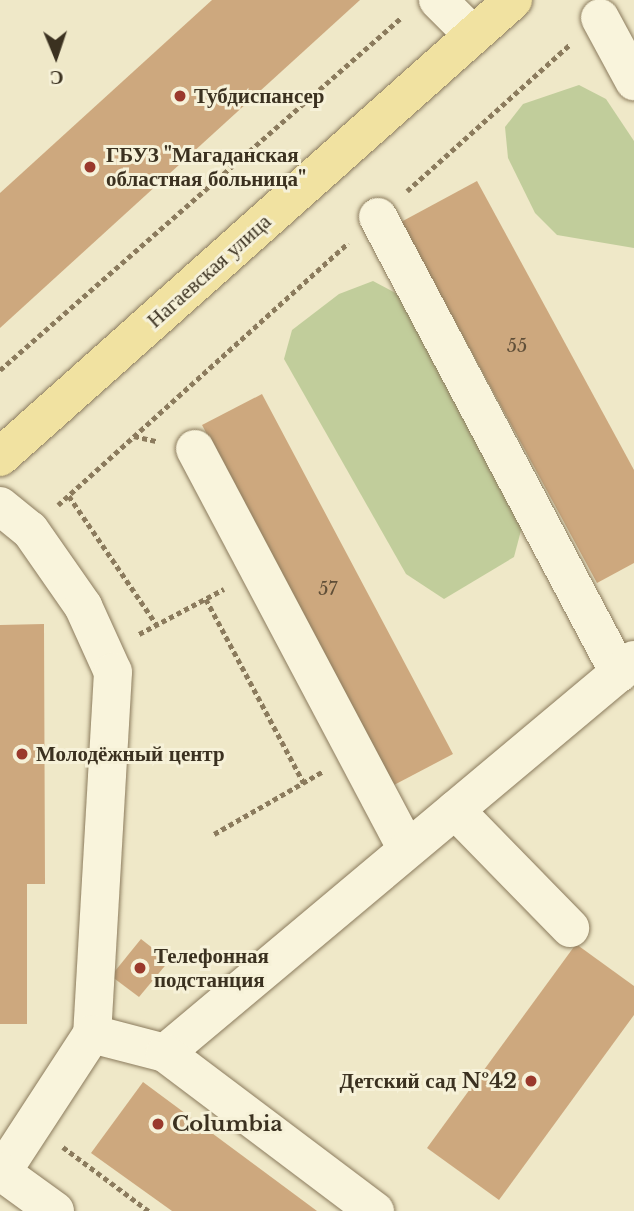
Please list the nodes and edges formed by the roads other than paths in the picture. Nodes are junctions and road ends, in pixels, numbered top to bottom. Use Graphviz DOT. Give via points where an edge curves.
graph roads {
  1 [pos="513,0"];
  2 [pos="424,5"];
  3 [pos="600,18"];
  4 [pos="473,35"];
  5 [pos="634,80"];
  6 [pos="377,217"];
  7 [pos="195,449"];
  8 [pos="0,457"];
  9 [pos="0,506"];
  10 [pos="626,666"];
  11 [pos="455,810"];
  12 [pos="406,847"];
  13 [pos="570,928"];
  14 [pos="92,1034"];
  15 [pos="164,1054"];
  16 [pos="1,1171"];
  17 [pos="55,1211"];
  18 [pos="375,1211"];
  1 -- 4 [label="main road, Нагаевская улица"];
  2 -- 4 [label="street"];
  3 -- 5 [label="street"];
  4 -- 8 [label="main road, Нагаевская улица"];
  6 -- 10 [label="street"];
  7 -- 12 [label="street"];
  9 -- 14 [label="street" via="30,530 83,606 113,672"];
  10 -- 11 [label="street"];
  11 -- 12 [label="street"];
  11 -- 13 [label="street"];
  12 -- 15 [label="street"];
  14 -- 15 [label="street"];
  14 -- 16 [label="street"];
  15 -- 18 [label="street"];
  16 -- 17 [label="street"];
}
